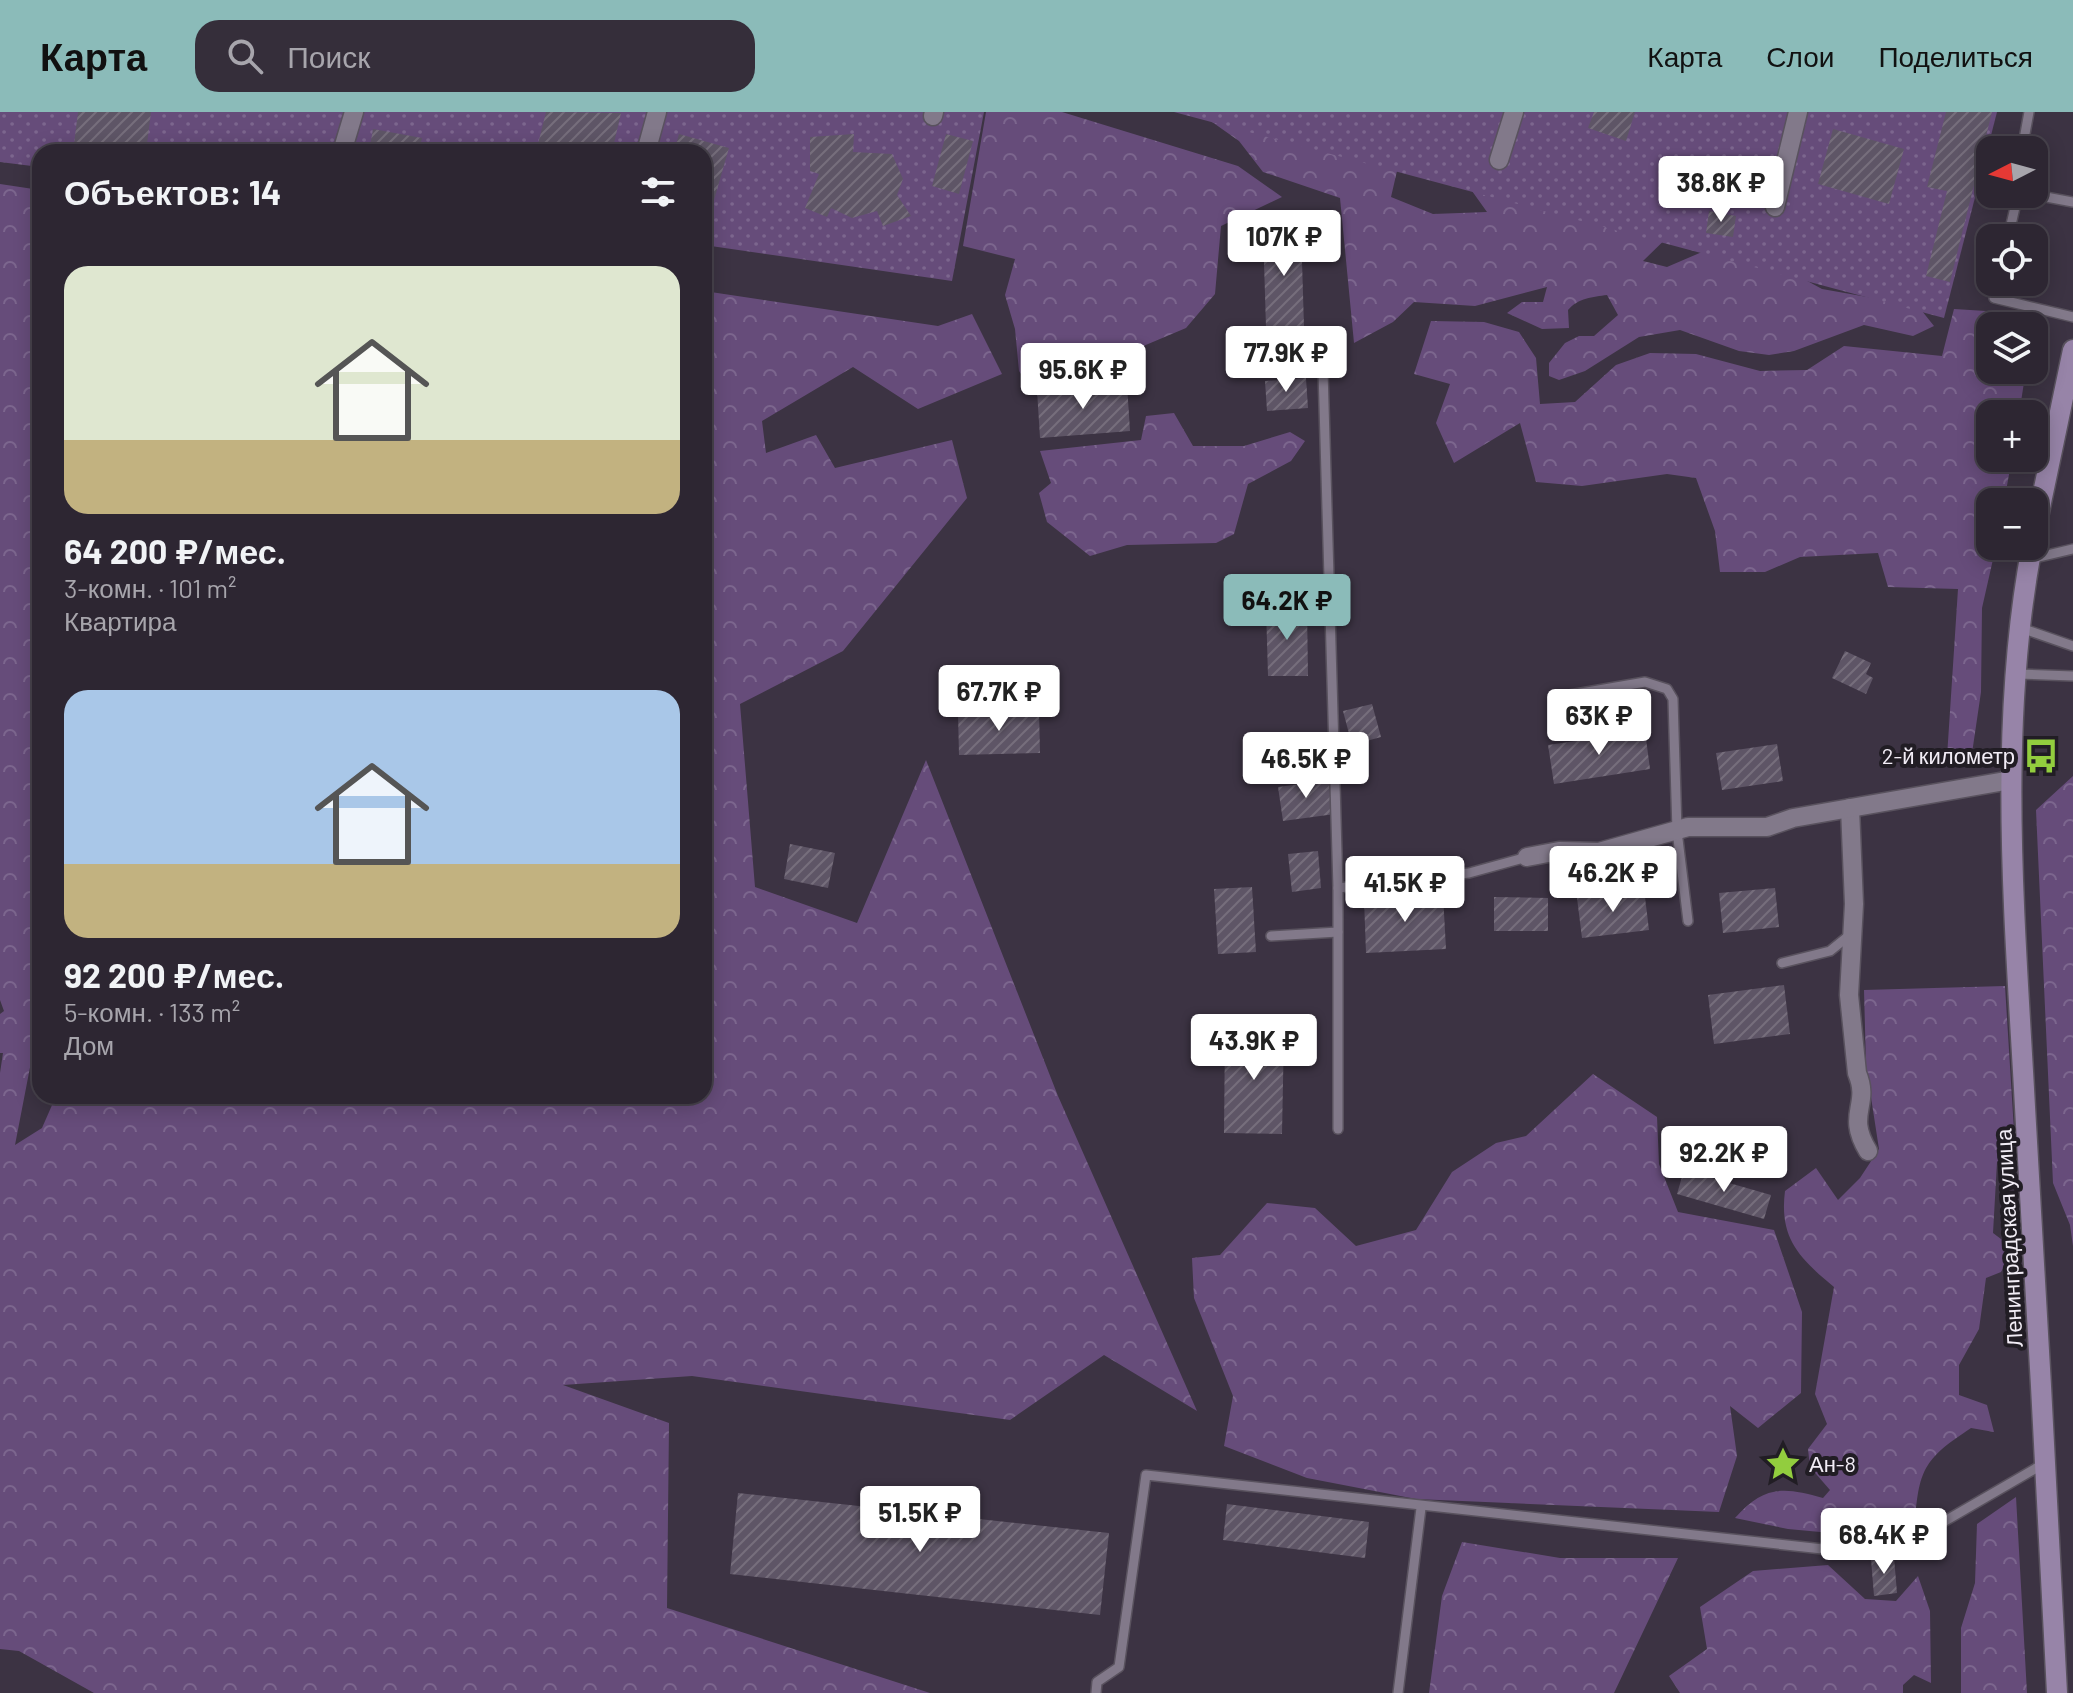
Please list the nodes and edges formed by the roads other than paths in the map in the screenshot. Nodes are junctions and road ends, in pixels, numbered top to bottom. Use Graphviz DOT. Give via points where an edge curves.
graph roads {
  1 [pos="354,112"];
  2 [pos="657,112"];
  3 [pos="1514,112"];
  4 [pos="1798,112"];
  5 [pos="2029,112"];
  6 [pos="2025,136"];
  7 [pos="344,144"];
  8 [pos="648,144"];
  9 [pos="1499,160"];
  10 [pos="2048,197"];
  11 [pos="2073,202"];
  12 [pos="1775,207"];
  13 [pos="1994,296"];
  14 [pos="2073,317"];
  15 [pos="1322,336"];
  16 [pos="2072,359"];
  17 [pos="2044,488"];
  18 [pos="2073,549"];
  19 [pos="2048,551"];
  20 [pos="2030,560"];
  21 [pos="2021,628"];
  22 [pos="2073,646"];
  23 [pos="2017,674"];
  24 [pos="2073,676"];
  25 [pos="1558,697"];
  26 [pos="2011,780"];
  27 [pos="1850,808"];
  28 [pos="1677,831"];
  29 [pos="1527,857"];
  30 [pos="1338,888"];
  31 [pos="1688,921"];
  32 [pos="1853,931"];
  33 [pos="1338,932"];
  34 [pos="1271,936"];
  35 [pos="1782,963"];
  36 [pos="1338,1129"];
  37 [pos="1868,1151"];
  38 [pos="2045,1463"];
  39 [pos="1421,1508"];
  40 [pos="1096,1693"];
  41 [pos="1398,1693"];
  42 [pos="2057,1693"];
  1 -- 7 [label="street"];
  2 -- 8 [label="street"];
  3 -- 9 [label="street"];
  4 -- 12 [label="street"];
  5 -- 6 [label="lane"];
  10 -- 11 [label="lane"];
  13 -- 14 [label="lane"];
  15 -- 30 [label="lane"];
  16 -- 17 [label="main road"];
  18 -- 19 [label="lane"];
  20 -- 21 [label="main road, Ленинградская улица"];
  21 -- 22 [label="lane"];
  21 -- 23 [label="main road, Ленинградская улица"];
  23 -- 24 [label="lane"];
  23 -- 26 [label="main road, Ленинградская улица"];
  25 -- 28 [label="lane" via="1645,682 1667,689 1673,699"];
  26 -- 27 [label="street"];
  26 -- 38 [label="main road, Ленинградская улица"];
  27 -- 28 [label="street" via="1767,827 1699,826"];
  27 -- 32 [label="street"];
  28 -- 29 [label="street" via="1599,852"];
  28 -- 31 [label="lane"];
  29 -- 30 [label="lane" via="1469,873"];
  30 -- 33 [label="lane"];
  32 -- 35 [label="lane" via="1830,951"];
  32 -- 37 [label="street" via="1849,995 1862,1085 1856,1132"];
  33 -- 34 [label="lane"];
  33 -- 36 [label="lane"];
  38 -- 39 [label="lane" via="1895,1550 1841,1551"];
  38 -- 42 [label="main road, Ленинградская улица"];
  39 -- 40 [label="lane" via="1146,1475 1119,1667 1097,1682"];
  39 -- 41 [label="lane"];
}
